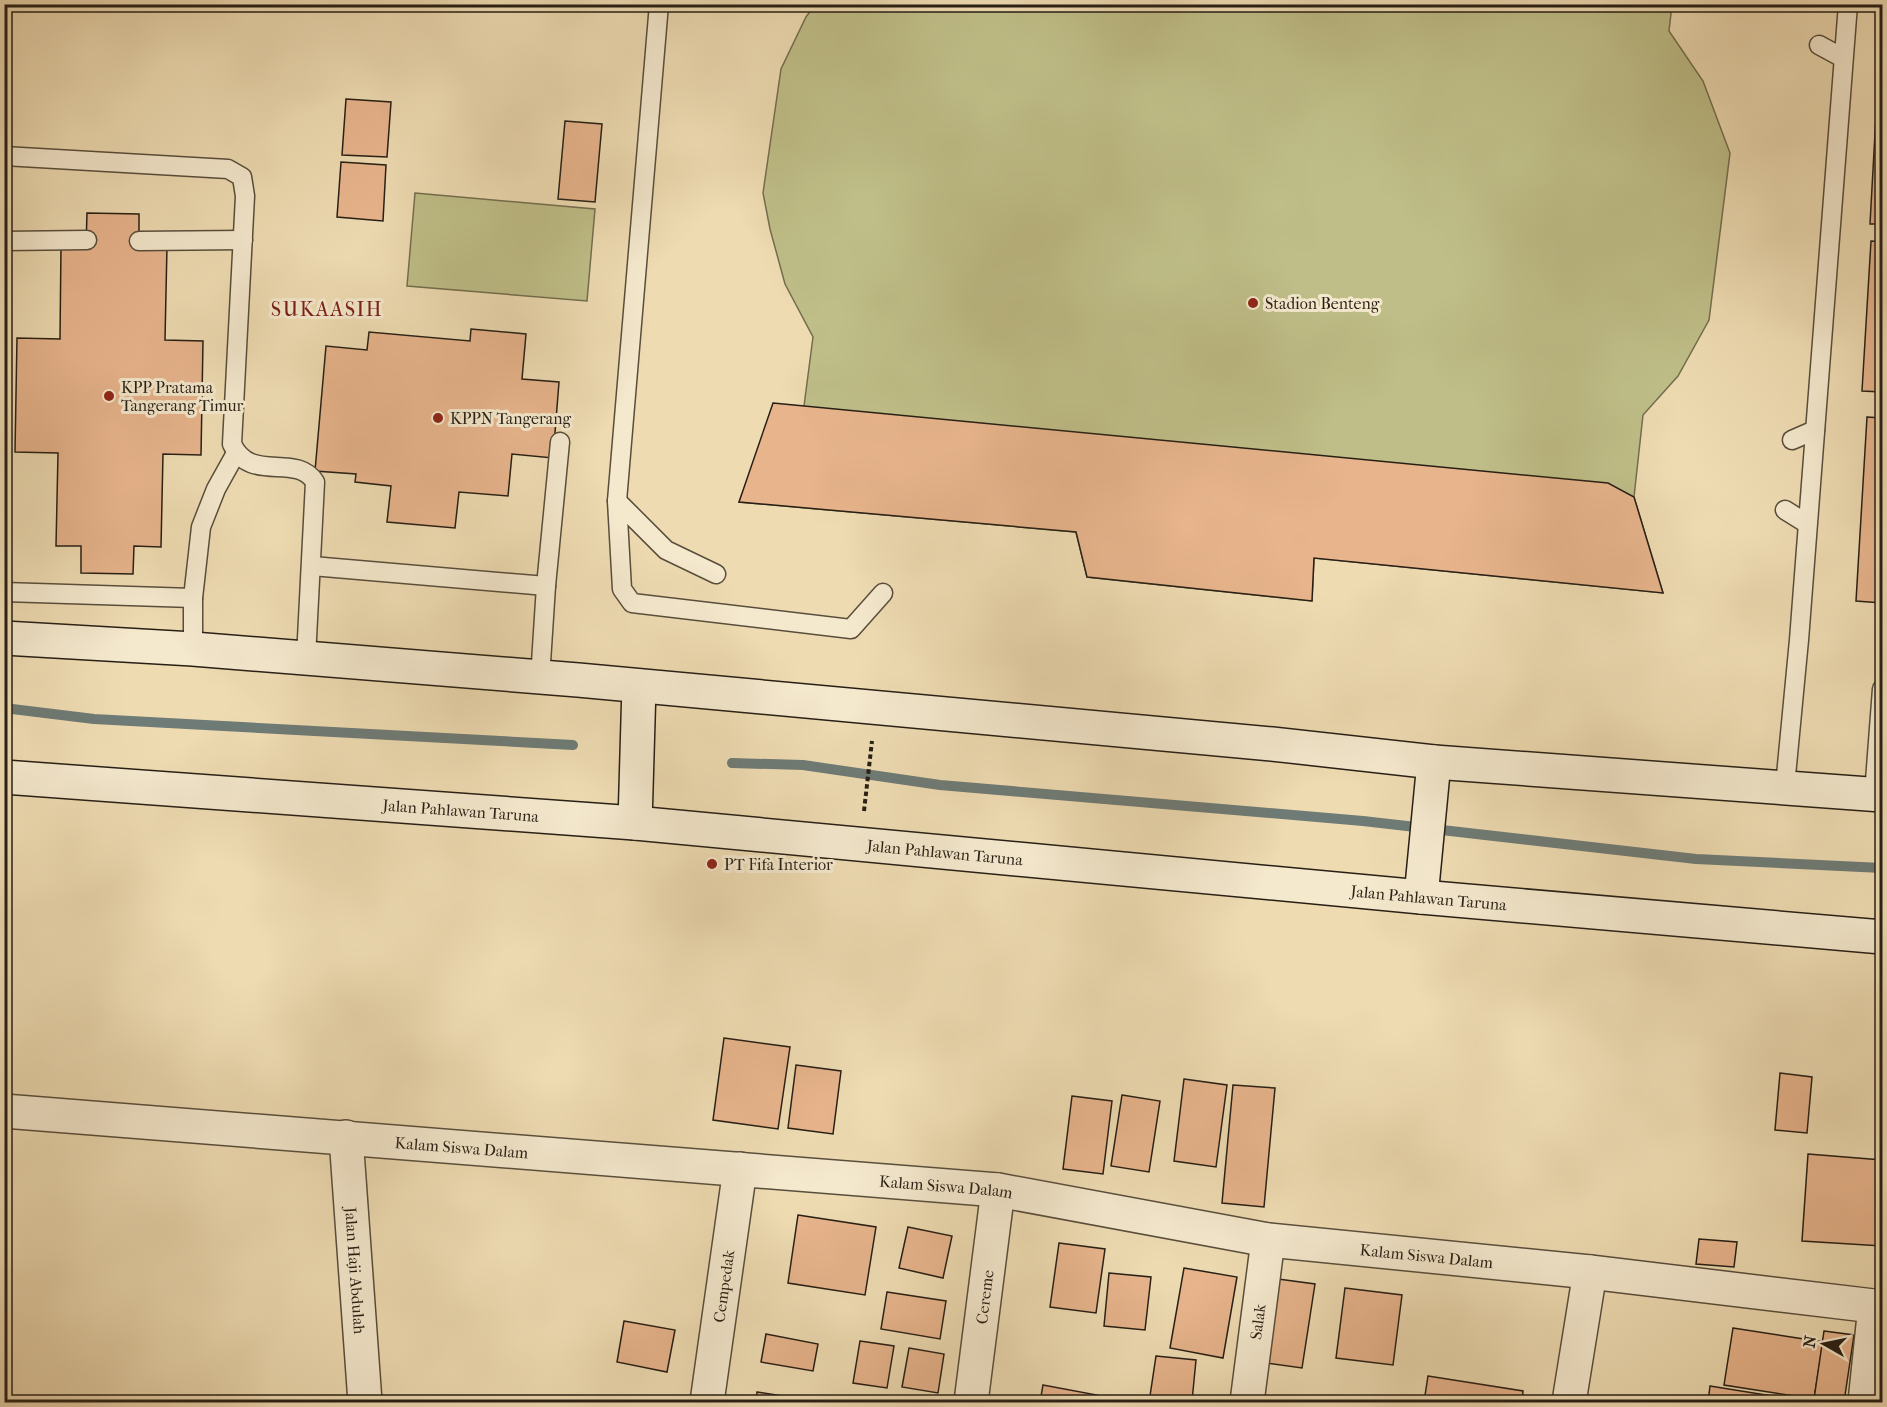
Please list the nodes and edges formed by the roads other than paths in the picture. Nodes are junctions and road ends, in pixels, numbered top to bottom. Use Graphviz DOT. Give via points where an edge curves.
graph roads {
  1 [pos="659,4"];
  2 [pos="1848,4"];
  3 [pos="1819,45"];
  4 [pos="1843,58"];
  5 [pos="4,156"];
  6 [pos="87,240"];
  7 [pos="243,240"];
  8 [pos="4,241"];
  9 [pos="139,241"];
  10 [pos="1815,430"];
  11 [pos="1792,440"];
  12 [pos="560,442"];
  13 [pos="236,453"];
  14 [pos="617,501"];
  15 [pos="1785,510"];
  16 [pos="1806,524"];
  17 [pos="312,566"];
  18 [pos="716,574"];
  19 [pos="546,586"];
  20 [pos="4,592"];
  21 [pos="883,593"];
  22 [pos="193,598"];
  23 [pos="4,638"];
  24 [pos="193,649"];
  25 [pos="306,658"];
  26 [pos="540,678"];
  27 [pos="639,686"];
  28 [pos="1882,689"];
  29 [pos="4,777"];
  30 [pos="1433,777"];
  31 [pos="1785,786"];
  32 [pos="1878,795"];
  33 [pos="635,823"];
  34 [pos="1422,884"];
  35 [pos="1882,937"];
  36 [pos="4,1111"];
  37 [pos="346,1137"];
  38 [pos="740,1169"];
  39 [pos="998,1190"];
  40 [pos="1268,1240"];
  41 [pos="1590,1272"];
  42 [pos="1879,1306"];
  43 [pos="365,1402"];
  44 [pos="708,1402"];
  45 [pos="971,1402"];
  46 [pos="1247,1402"];
  47 [pos="1569,1402"];
  48 [pos="1865,1402"];
  1 -- 14 [label="lane"];
  2 -- 4 [label="lane"];
  3 -- 4 [label="lane"];
  4 -- 10 [label="lane"];
  5 -- 7 [label="lane" via="228,169 242,177 244,185"];
  6 -- 8 [label="lane"];
  7 -- 9 [label="lane"];
  7 -- 13 [label="lane" via="232,444"];
  10 -- 11 [label="lane"];
  10 -- 16 [label="lane"];
  12 -- 19 [label="lane"];
  13 -- 17 [label="lane" via="251,464 296,469 311,475 317,488"];
  13 -- 22 [label="lane" via="201,527"];
  14 -- 18 [label="lane" via="666,550"];
  14 -- 21 [label="lane" via="621,589 632,603 850,629"];
  15 -- 16 [label="lane"];
  16 -- 31 [label="lane"];
  17 -- 19 [label="lane"];
  17 -- 25 [label="lane"];
  19 -- 26 [label="lane"];
  20 -- 22 [label="lane"];
  22 -- 24 [label="lane"];
  23 -- 24 [label="main road"];
  24 -- 25 [label="main road"];
  25 -- 26 [label="main road"];
  26 -- 27 [label="main road"];
  27 -- 30 [label="main road" via="1272,744"];
  27 -- 33 [label="main road"];
  28 -- 32 [label="lane"];
  29 -- 33 [label="main road, Jalan Pahlawan Taruna"];
  30 -- 31 [label="main road"];
  30 -- 34 [label="main road"];
  31 -- 32 [label="main road"];
  33 -- 34 [label="main road, Jalan Pahlawan Taruna"];
  34 -- 35 [label="main road, Jalan Pahlawan Taruna"];
  36 -- 37 [label="main road, Kalam Siswa Dalam"];
  37 -- 38 [label="main road, Kalam Siswa Dalam"];
  37 -- 43 [label="main road, Jalan Haji Abdulah"];
  38 -- 39 [label="main road, Kalam Siswa Dalam"];
  38 -- 44 [label="main road, Cempedak"];
  39 -- 40 [label="main road, Kalam Siswa Dalam"];
  39 -- 45 [label="main road, Cereme"];
  40 -- 41 [label="main road, Kalam Siswa Dalam"];
  40 -- 46 [label="main road, Salak"];
  41 -- 42 [label="main road, Kalam Siswa Dalam"];
  41 -- 47 [label="main road"];
  42 -- 48 [label="main road"];
}
